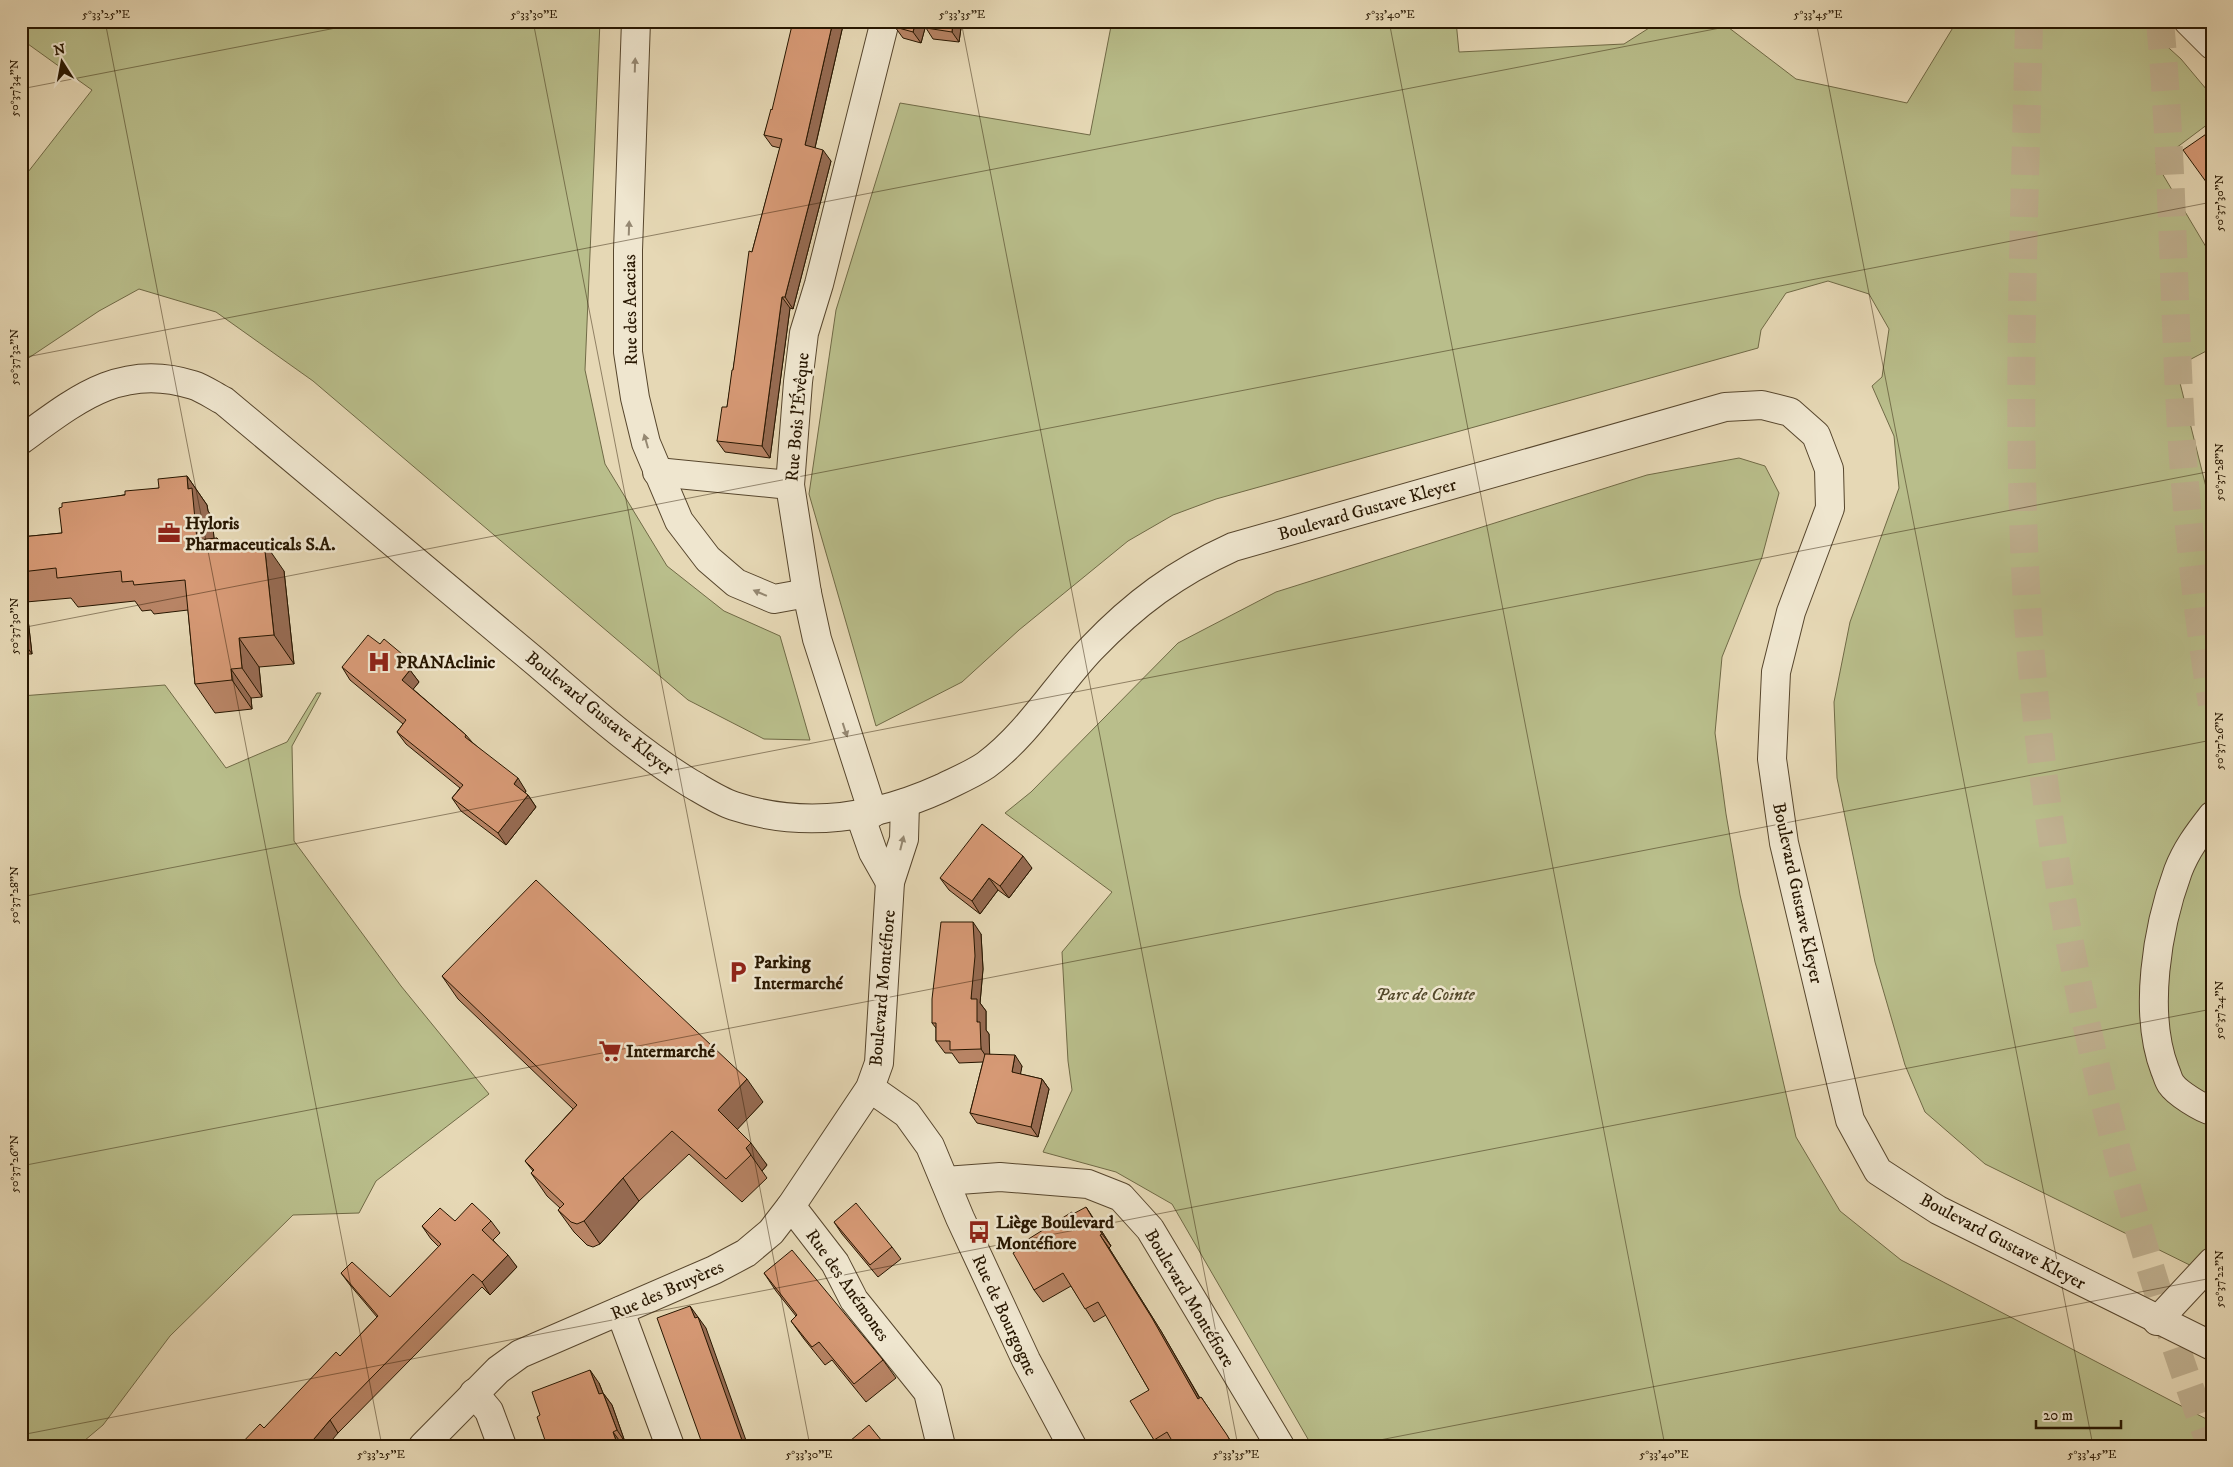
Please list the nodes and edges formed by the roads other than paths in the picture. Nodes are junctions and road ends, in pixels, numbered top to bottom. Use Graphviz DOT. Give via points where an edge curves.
graph roads {
  1 [pos="636,21"];
  2 [pos="885,21"];
  3 [pos="2188,21"];
  4 [pos="2212,45"];
  5 [pos="21,440"];
  6 [pos="657,472"];
  7 [pos="790,485"];
  8 [pos="807,593"];
  9 [pos="905,803"];
  10 [pos="866,814"];
  11 [pos="2212,816"];
  12 [pos="890,882"];
  13 [pos="870,1088"];
  14 [pos="2212,1111"];
  15 [pos="946,1181"];
  16 [pos="791,1206"];
  17 [pos="2212,1262"];
  18 [pos="620,1311"];
  19 [pos="2157,1320"];
  20 [pos="2212,1346"];
  21 [pos="474,1393"];
  22 [pos="423,1446"];
  23 [pos="502,1446"];
  24 [pos="670,1446"];
  25 [pos="941,1446"];
  26 [pos="1072,1446"];
  27 [pos="1280,1446"];
  6 -- 1 [label="street, Rue des Acacias, one-way" via="635,398 628,352"];
  2 -- 7 [label="street, Rue Bois l'Évêque" via="820,284 804,333"];
  3 -- 4 [label="street"];
  5 -- 10 [label="street, Boulevard Gustave Kleyer" via="67,407 108,384 157,377 194,385 224,401 664,767 733,806 785,818"];
  6 -- 7 [label="street"];
  8 -- 6 [label="street, Rue des Acacias, one-way" via="774,599 736,583 708,559 680,521"];
  7 -- 8 [label="street, Rue Bois l'Évêque"];
  8 -- 10 [label="street, Rue Bois l'Évêque, one-way"];
  9 -- 10 [label="street, Boulevard Gustave Kleyer"];
  12 -- 9 [label="street, Boulevard Montéfiore, one-way" via="904,840"];
  9 -- 19 [label="street, Boulevard Gustave Kleyer" via="986,765 1020,734 1092,649 1148,595 1191,566 1233,547 1725,407 1762,405 1790,412 1816,434 1829,469 1830,508 1791,612 1776,672 1772,759 1784,843 1850,1120 1878,1171 1938,1210"];
  10 -- 12 [label="street, Rue Bois l'Évêque" via="873,852"];
  11 -- 14 [label="street" via="2192,842 2178,872 2158,954 2155,990 2159,1054 2171,1084 2202,1108"];
  12 -- 13 [label="street, Boulevard Montéfiore" via="881,1048"];
  13 -- 15 [label="street, Boulevard Montéfiore" via="908,1114 930,1146"];
  13 -- 16 [label="street, Rue des Bruyères"];
  15 -- 26 [label="street, Rue de Bourgogne" via="1026,1360"];
  15 -- 27 [label="street, Boulevard Montéfiore" via="1000,1177 1088,1184 1121,1197 1150,1229"];
  16 -- 18 [label="street, Rue des Bruyères" via="771,1232 746,1253"];
  16 -- 25 [label="street, Rue des Anémones" via="835,1263 854,1300 928,1392"];
  17 -- 19 [label="street"];
  18 -- 21 [label="street, Rue des Bruyères" via="520,1354"];
  18 -- 24 [label="street"];
  19 -- 20 [label="street, Boulevard Gustave Kleyer"];
  21 -- 22 [label="street, Rue des Bruyères"];
  21 -- 23 [label="street" via="489,1411"];
}
